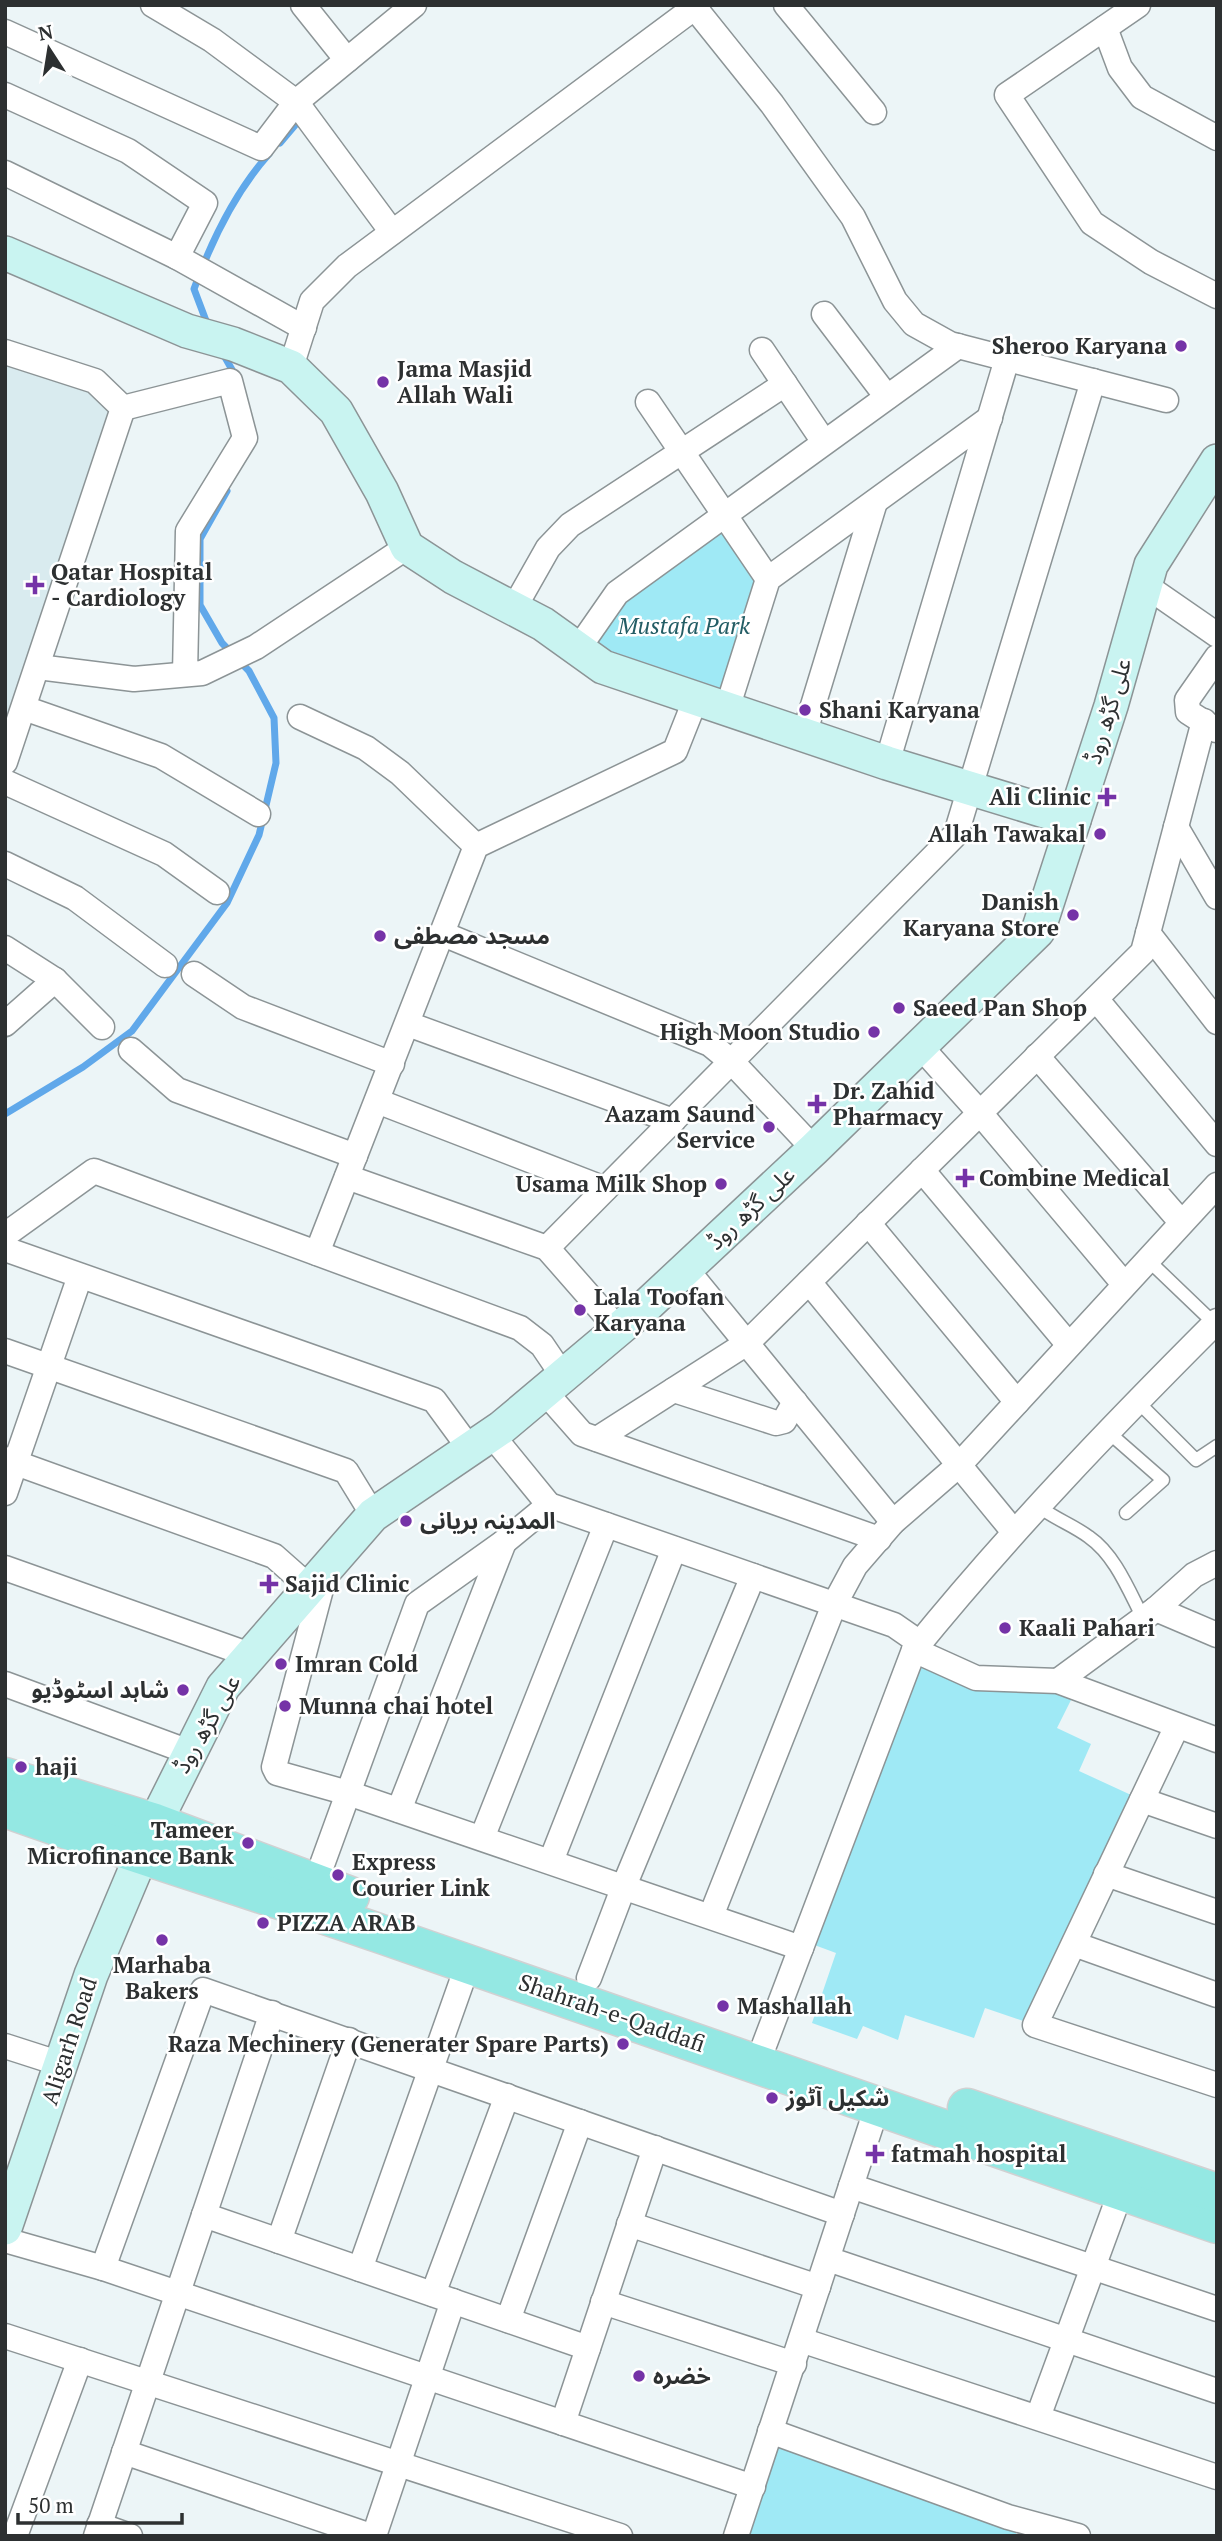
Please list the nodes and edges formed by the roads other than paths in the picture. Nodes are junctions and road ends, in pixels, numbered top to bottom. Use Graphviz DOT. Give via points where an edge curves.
graph roads {
  1 [pos="153,5"];
  2 [pos="303,5"];
  3 [pos="414,5"];
  4 [pos="786,5"];
  5 [pos="1138,5"];
  6 [pos="696,6"];
  7 [pos="1105,28"];
  8 [pos="5,32"];
  9 [pos="347,61"];
  10 [pos="5,96"];
  11 [pos="301,108"];
  12 [pos="874,112"];
  13 [pos="1217,138"];
  14 [pos="5,173"];
  15 [pos="392,232"];
  16 [pos="5,253"];
  17 [pos="183,261"];
  18 [pos="1217,296"];
  19 [pos="824,314"];
  20 [pos="304,328"];
  21 [pos="958,346"];
  22 [pos="762,350"];
  23 [pos="5,352"];
  24 [pos="1007,359"];
  25 [pos="292,367"];
  26 [pos="1093,381"];
  27 [pos="785,384"];
  28 [pos="887,397"];
  29 [pos="1166,400"];
  30 [pos="648,402"];
  31 [pos="123,408"];
  32 [pos="990,418"];
  33 [pos="824,442"];
  34 [pos="682,452"];
  35 [pos="1217,461"];
  36 [pos="875,502"];
  37 [pos="724,514"];
  38 [pos="407,547"];
  39 [pos="768,579"];
  40 [pos="1145,585"];
  41 [pos="514,608"];
  42 [pos="1217,635"];
  43 [pos="578,649"];
  44 [pos="1217,657"];
  45 [pos="38,667"];
  46 [pos="185,674"];
  47 [pos="696,698"];
  48 [pos="24,708"];
  49 [pos="727,709"];
  50 [pos="300,717"];
  51 [pos="1210,726"];
  52 [pos="804,735"];
  53 [pos="5,762"];
  54 [pos="887,763"];
  55 [pos="5,782"];
  56 [pos="969,788"];
  57 [pos="258,814"];
  58 [pos="1074,820"];
  59 [pos="1176,827"];
  60 [pos="476,846"];
  61 [pos="5,864"];
  62 [pos="217,892"];
  63 [pos="1217,897"];
  64 [pos="1148,933"];
  65 [pos="443,934"];
  66 [pos="5,948"];
  67 [pos="165,965"];
  68 [pos="194,974"];
  69 [pos="55,980"];
  70 [pos="1096,999"];
  71 [pos="1217,1022"];
  72 [pos="5,1024"];
  73 [pos="408,1024"];
  74 [pos="102,1027"];
  75 [pos="920,1046"];
  76 [pos="131,1050"];
  77 [pos="1037,1056"];
  78 [pos="732,1062"];
  79 [pos="392,1064"];
  80 [pos="377,1101"];
  81 [pos="980,1113"];
  82 [pos="673,1121"];
  83 [pos="1217,1144"];
  84 [pos="814,1149"];
  85 [pos="351,1167"];
  86 [pos="922,1170"];
  87 [pos="1217,1185"];
  88 [pos="605,1189"];
  89 [pos="1181,1222"];
  90 [pos="868,1223"];
  91 [pos="5,1235"];
  92 [pos="547,1248"];
  93 [pos="5,1249"];
  94 [pos="317,1253"];
  95 [pos="1147,1259"];
  96 [pos="686,1269"];
  97 [pos="80,1276"];
  98 [pos="809,1282"];
  99 [pos="1124,1284"];
  100 [pos="1216,1323"];
  101 [pos="618,1329"];
  102 [pos="747,1343"];
  103 [pos="1069,1345"];
  104 [pos="5,1351"];
  105 [pos="50,1365"];
  106 [pos="554,1384"];
  107 [pos="674,1390"];
  108 [pos="1137,1401"];
  109 [pos="795,1402"];
  110 [pos="1017,1402"];
  111 [pos="1107,1431"];
  112 [pos="597,1440"];
  113 [pos="481,1442"];
  114 [pos="1217,1446"];
  115 [pos="10,1461"];
  116 [pos="960,1464"];
  117 [pos="5,1493"];
  118 [pos="549,1505"];
  119 [pos="1038,1506"];
  120 [pos="1126,1513"];
  121 [pos="373,1516"];
  122 [pos="606,1525"];
  123 [pos="886,1530"];
  124 [pos="1014,1532"];
  125 [pos="504,1542"];
  126 [pos="674,1549"];
  127 [pos="1217,1563"];
  128 [pos="5,1569"];
  129 [pos="752,1576"];
  130 [pos="318,1578"];
  131 [pos="834,1605"];
  132 [pos="1149,1614"];
  133 [pos="1217,1635"];
  134 [pos="917,1646"];
  135 [pos="250,1655"];
  136 [pos="1058,1681"];
  137 [pos="5,1684"];
  138 [pos="1177,1726"];
  139 [pos="1217,1740"];
  140 [pos="188,1752"];
  141 [pos="5,1777"];
  142 [pos="348,1793"];
  143 [pos="1142,1800"];
  144 [pos="5,1808"];
  145 [pos="399,1810"];
  146 [pos="1217,1826"];
  147 [pos="482,1838"];
  148 [pos="147,1840"];
  149 [pos="551,1861"];
  150 [pos="1106,1874"];
  151 [pos="315,1884"];
  152 [pos="624,1886"];
  153 [pos="1217,1912"];
  154 [pos="711,1916"];
  155 [pos="1074,1944"];
  156 [pos="801,1948"];
  157 [pos="468,1964"];
  158 [pos="589,1978"];
  159 [pos="1217,1995"];
  160 [pos="272,2013"];
  161 [pos="349,2040"];
  162 [pos="5,2046"];
  163 [pos="761,2051"];
  164 [pos="61,2064"];
  165 [pos="431,2069"];
  166 [pos="1217,2085"];
  167 [pos="507,2095"];
  168 [pos="878,2104"];
  169 [pos="580,2122"];
  170 [pos="655,2148"];
  171 [pos="852,2186"];
  172 [pos="1121,2191"];
  173 [pos="1217,2193"];
  174 [pos="842,2214"];
  175 [pos="204,2215"];
  176 [pos="629,2224"];
  177 [pos="1217,2224"];
  178 [pos="5,2228"];
  179 [pos="5,2240"];
  180 [pos="279,2241"];
  181 [pos="828,2259"];
  182 [pos="1093,2267"];
  183 [pos="103,2268"];
  184 [pos="360,2269"];
  185 [pos="818,2287"];
  186 [pos="178,2293"];
  187 [pos="443,2298"];
  188 [pos="603,2302"];
  189 [pos="1217,2309"];
  190 [pos="508,2320"];
  191 [pos="5,2336"];
  192 [pos="1066,2340"];
  193 [pos="588,2348"];
  194 [pos="798,2352"];
  195 [pos="80,2360"];
  196 [pos="428,2377"];
  197 [pos="148,2382"];
  198 [pos="1217,2392"];
  199 [pos="1038,2417"];
  200 [pos="563,2423"];
  201 [pos="770,2431"];
  202 [pos="124,2452"];
  203 [pos="399,2464"];
  204 [pos="1217,2477"];
  205 [pos="753,2487"];
  206 [pos="97,2531"];
  207 [pos="15,2536"];
  208 [pos="130,2536"];
  209 [pos="373,2536"];
  210 [pos="620,2536"];
  211 [pos="736,2536"];
  212 [pos="1078,2536"];
  1 -- 11 [label="street" via="212,40"];
  2 -- 9 [label="street"];
  3 -- 9 [label="street"];
  4 -- 12 [label="street"];
  5 -- 7 [label="street"];
  6 -- 15 [label="street"];
  6 -- 21 [label="street" via="853,217 895,301 914,324"];
  7 -- 13 [label="street" via="1120,68 1142,97"];
  7 -- 18 [label="street" via="1006,95 1092,223 1151,262"];
  8 -- 11 [label="street" via="261,148"];
  9 -- 11 [label="street"];
  10 -- 17 [label="street" via="128,151 205,203"];
  11 -- 15 [label="street"];
  14 -- 17 [label="street"];
  15 -- 20 [label="street" via="347,266 312,301"];
  16 -- 25 [label="main road" via="187,331"];
  17 -- 20 [label="street"];
  19 -- 28 [label="street"];
  20 -- 25 [label="street"];
  21 -- 24 [label="street"];
  21 -- 28 [label="street"];
  22 -- 27 [label="street"];
  23 -- 31 [label="street" via="95,381"];
  24 -- 26 [label="street"];
  24 -- 32 [label="street"];
  25 -- 38 [label="main road" via="335,411 382,492"];
  26 -- 29 [label="street"];
  26 -- 56 [label="street"];
  27 -- 33 [label="street"];
  27 -- 34 [label="street"];
  28 -- 33 [label="street"];
  30 -- 34 [label="street"];
  31 -- 45 [label="street"];
  31 -- 46 [label="street" via="230,381 245,439 188,531"];
  32 -- 36 [label="street"];
  32 -- 54 [label="street"];
  33 -- 37 [label="street"];
  34 -- 37 [label="street"];
  34 -- 41 [label="street" via="570,525 548,548"];
  35 -- 40 [label="main road, علی گڑھ روڈ" via="1151,565"];
  36 -- 39 [label="street"];
  36 -- 52 [label="street"];
  37 -- 39 [label="street"];
  37 -- 43 [label="street" via="617,593"];
  38 -- 41 [label="main road"];
  38 -- 46 [label="street" via="223,665"];
  39 -- 49 [label="street"];
  40 -- 42 [label="street"];
  40 -- 58 [label="main road, علی گڑھ روڈ"];
  41 -- 43 [label="main road"];
  43 -- 47 [label="main road" via="603,667"];
  44 -- 51 [label="street" via="1187,700 1188,712"];
  45 -- 46 [label="street" via="134,679"];
  45 -- 48 [label="street"];
  47 -- 49 [label="main road"];
  47 -- 60 [label="street" via="675,751"];
  48 -- 53 [label="street"];
  48 -- 57 [label="street" via="161,755"];
  49 -- 52 [label="main road"];
  50 -- 60 [label="street" via="366,748 400,773"];
  51 -- 59 [label="street"];
  52 -- 54 [label="main road"];
  54 -- 56 [label="main road"];
  55 -- 62 [label="street" via="164,854"];
  56 -- 58 [label="main road"];
  56 -- 78 [label="street" via="956,834"];
  58 -- 75 [label="main road, علی گڑھ روڈ" via="1038,931"];
  59 -- 63 [label="street"];
  59 -- 64 [label="street"];
  60 -- 65 [label="street"];
  61 -- 67 [label="street" via="75,898"];
  64 -- 70 [label="street" via="1143,952"];
  64 -- 71 [label="street"];
  65 -- 73 [label="street"];
  65 -- 78 [label="street" via="710,1044"];
  66 -- 69 [label="street"];
  68 -- 79 [label="street" via="243,1007"];
  69 -- 72 [label="street"];
  69 -- 74 [label="street"];
  70 -- 77 [label="street"];
  70 -- 83 [label="street"];
  73 -- 79 [label="street"];
  73 -- 82 [label="street"];
  75 -- 81 [label="street"];
  75 -- 84 [label="main road, علی گڑھ روڈ"];
  76 -- 85 [label="street" via="177,1090"];
  77 -- 81 [label="street"];
  77 -- 89 [label="street"];
  78 -- 82 [label="street"];
  78 -- 84 [label="street"];
  79 -- 80 [label="street"];
  80 -- 85 [label="street"];
  80 -- 88 [label="street"];
  81 -- 86 [label="street"];
  81 -- 99 [label="street"];
  82 -- 88 [label="street"];
  84 -- 96 [label="main road, علی گڑھ روڈ"];
  85 -- 92 [label="street"];
  85 -- 94 [label="street"];
  86 -- 90 [label="street"];
  86 -- 103 [label="street"];
  87 -- 89 [label="street"];
  88 -- 92 [label="street"];
  89 -- 95 [label="street"];
  90 -- 98 [label="street"];
  90 -- 110 [label="street"];
  91 -- 94 [label="street" via="94,1171"];
  92 -- 101 [label="street"];
  93 -- 97 [label="street"];
  94 -- 106 [label="street" via="520,1328 542,1345"];
  95 -- 99 [label="street"];
  95 -- 100 [label="lane"];
  96 -- 101 [label="main road, علی گڑھ روڈ"];
  96 -- 102 [label="street"];
  97 -- 105 [label="street"];
  97 -- 113 [label="street" via="434,1400"];
  98 -- 102 [label="street"];
  98 -- 116 [label="street"];
  99 -- 103 [label="street"];
  100 -- 108 [label="street"];
  101 -- 106 [label="main road, علی گڑھ روڈ"];
  102 -- 107 [label="street"];
  102 -- 109 [label="street"];
  103 -- 110 [label="street"];
  104 -- 105 [label="street"];
  105 -- 115 [label="street"];
  105 -- 121 [label="street" via="346,1471"];
  106 -- 112 [label="street" via="582,1434"];
  106 -- 113 [label="main road, علی گڑھ روڈ"];
  107 -- 109 [label="street" via="776,1423 784,1422"];
  107 -- 112 [label="street"];
  108 -- 111 [label="street"];
  108 -- 114 [label="lane" via="1196,1460"];
  109 -- 123 [label="street"];
  110 -- 116 [label="street"];
  111 -- 119 [label="street"];
  111 -- 120 [label="lane" via="1163,1480"];
  112 -- 123 [label="street"];
  113 -- 118 [label="street"];
  113 -- 121 [label="main road, علی گڑھ روڈ"];
  115 -- 117 [label="street"];
  115 -- 130 [label="street" via="274,1556"];
  116 -- 123 [label="street"];
  116 -- 124 [label="street"];
  118 -- 122 [label="street"];
  118 -- 125 [label="street"];
  119 -- 124 [label="street"];
  119 -- 132 [label="lane" via="1090,1537"];
  121 -- 130 [label="main road, علی گڑھ روڈ"];
  122 -- 126 [label="street"];
  122 -- 147 [label="street"];
  123 -- 131 [label="street" via="855,1566"];
  124 -- 134 [label="street"];
  125 -- 142 [label="street" via="416,1604"];
  125 -- 145 [label="street"];
  126 -- 129 [label="street"];
  126 -- 149 [label="street"];
  127 -- 132 [label="street" via="1194,1575"];
  128 -- 135 [label="street"];
  129 -- 131 [label="street"];
  129 -- 152 [label="street"];
  130 -- 135 [label="main road, علی گڑھ روڈ"];
  130 -- 142 [label="street" via="274,1767 277,1773"];
  131 -- 134 [label="street" via="894,1625"];
  131 -- 154 [label="street"];
  132 -- 133 [label="street"];
  132 -- 136 [label="street"];
  134 -- 136 [label="street" via="976,1678"];
  134 -- 156 [label="street"];
  135 -- 140 [label="main road, علی گڑھ روڈ" via="223,1687"];
  136 -- 138 [label="street"];
  137 -- 140 [label="street"];
  138 -- 139 [label="street"];
  138 -- 143 [label="street"];
  140 -- 148 [label="main road, علی گڑھ روڈ"];
  141 -- 148 [label="main road, Shahrah-e-Qaddafi"];
  142 -- 145 [label="street"];
  142 -- 151 [label="street"];
  143 -- 146 [label="street"];
  143 -- 150 [label="street"];
  144 -- 148 [label="main road, Shahrah-e-Qaddafi"];
  145 -- 147 [label="street"];
  147 -- 149 [label="street"];
  148 -- 151 [label="main road, Shahrah-e-Qaddafi"];
  148 -- 157 [label="main road, Shahrah-e-Qaddafi"];
  148 -- 164 [label="main road, Aligarh Road" via="90,1975"];
  149 -- 152 [label="street"];
  150 -- 153 [label="street"];
  150 -- 155 [label="street"];
  151 -- 158 [label="main road, Shahrah-e-Qaddafi"];
  152 -- 154 [label="street"];
  152 -- 158 [label="street"];
  154 -- 156 [label="street"];
  155 -- 159 [label="street"];
  155 -- 166 [label="street" via="1035,2025"];
  156 -- 163 [label="street"];
  157 -- 163 [label="main road, Shahrah-e-Qaddafi"];
  157 -- 165 [label="street"];
  158 -- 163 [label="main road, Shahrah-e-Qaddafi"];
  160 -- 161 [label="street"];
  160 -- 175 [label="street"];
  160 -- 183 [label="street" via="203,1990"];
  161 -- 165 [label="street"];
  161 -- 180 [label="street"];
  162 -- 164 [label="street"];
  163 -- 168 [label="main road, Shahrah-e-Qaddafi"];
  163 -- 173 [label="main road, Shahrah-e-Qaddafi"];
  164 -- 178 [label="main road, Aligarh Road"];
  165 -- 167 [label="street"];
  165 -- 184 [label="street"];
  167 -- 169 [label="street"];
  167 -- 187 [label="street"];
  168 -- 171 [label="street"];
  168 -- 172 [label="main road, Shahrah-e-Qaddafi"];
  169 -- 170 [label="street"];
  169 -- 190 [label="street"];
  170 -- 174 [label="street"];
  170 -- 176 [label="street"];
  171 -- 174 [label="street"];
  171 -- 182 [label="street"];
  172 -- 177 [label="main road, Shahrah-e-Qaddafi"];
  172 -- 182 [label="street"];
  174 -- 181 [label="street"];
  175 -- 180 [label="street"];
  175 -- 186 [label="street"];
  176 -- 185 [label="street"];
  176 -- 188 [label="street"];
  179 -- 183 [label="street"];
  180 -- 184 [label="street"];
  181 -- 185 [label="street"];
  181 -- 192 [label="street"];
  182 -- 189 [label="street"];
  182 -- 192 [label="street"];
  183 -- 186 [label="street"];
  184 -- 187 [label="street"];
  185 -- 194 [label="street"];
  186 -- 196 [label="street"];
  186 -- 197 [label="street"];
  187 -- 190 [label="street"];
  187 -- 196 [label="street"];
  188 -- 193 [label="street"];
  188 -- 194 [label="street"];
  190 -- 193 [label="street"];
  191 -- 195 [label="street"];
  192 -- 198 [label="street"];
  192 -- 199 [label="street"];
  193 -- 200 [label="street"];
  194 -- 199 [label="street"];
  194 -- 201 [label="street"];
  195 -- 197 [label="street"];
  195 -- 207 [label="street"];
  196 -- 200 [label="street"];
  196 -- 203 [label="street"];
  197 -- 202 [label="street"];
  197 -- 203 [label="street"];
  199 -- 204 [label="street"];
  200 -- 205 [label="street"];
  201 -- 205 [label="street"];
  201 -- 212 [label="street" via="1007,2516"];
  202 -- 206 [label="street"];
  202 -- 209 [label="street"];
  203 -- 209 [label="street"];
  203 -- 210 [label="street"];
  205 -- 211 [label="street"];
  206 -- 208 [label="street"];
}
